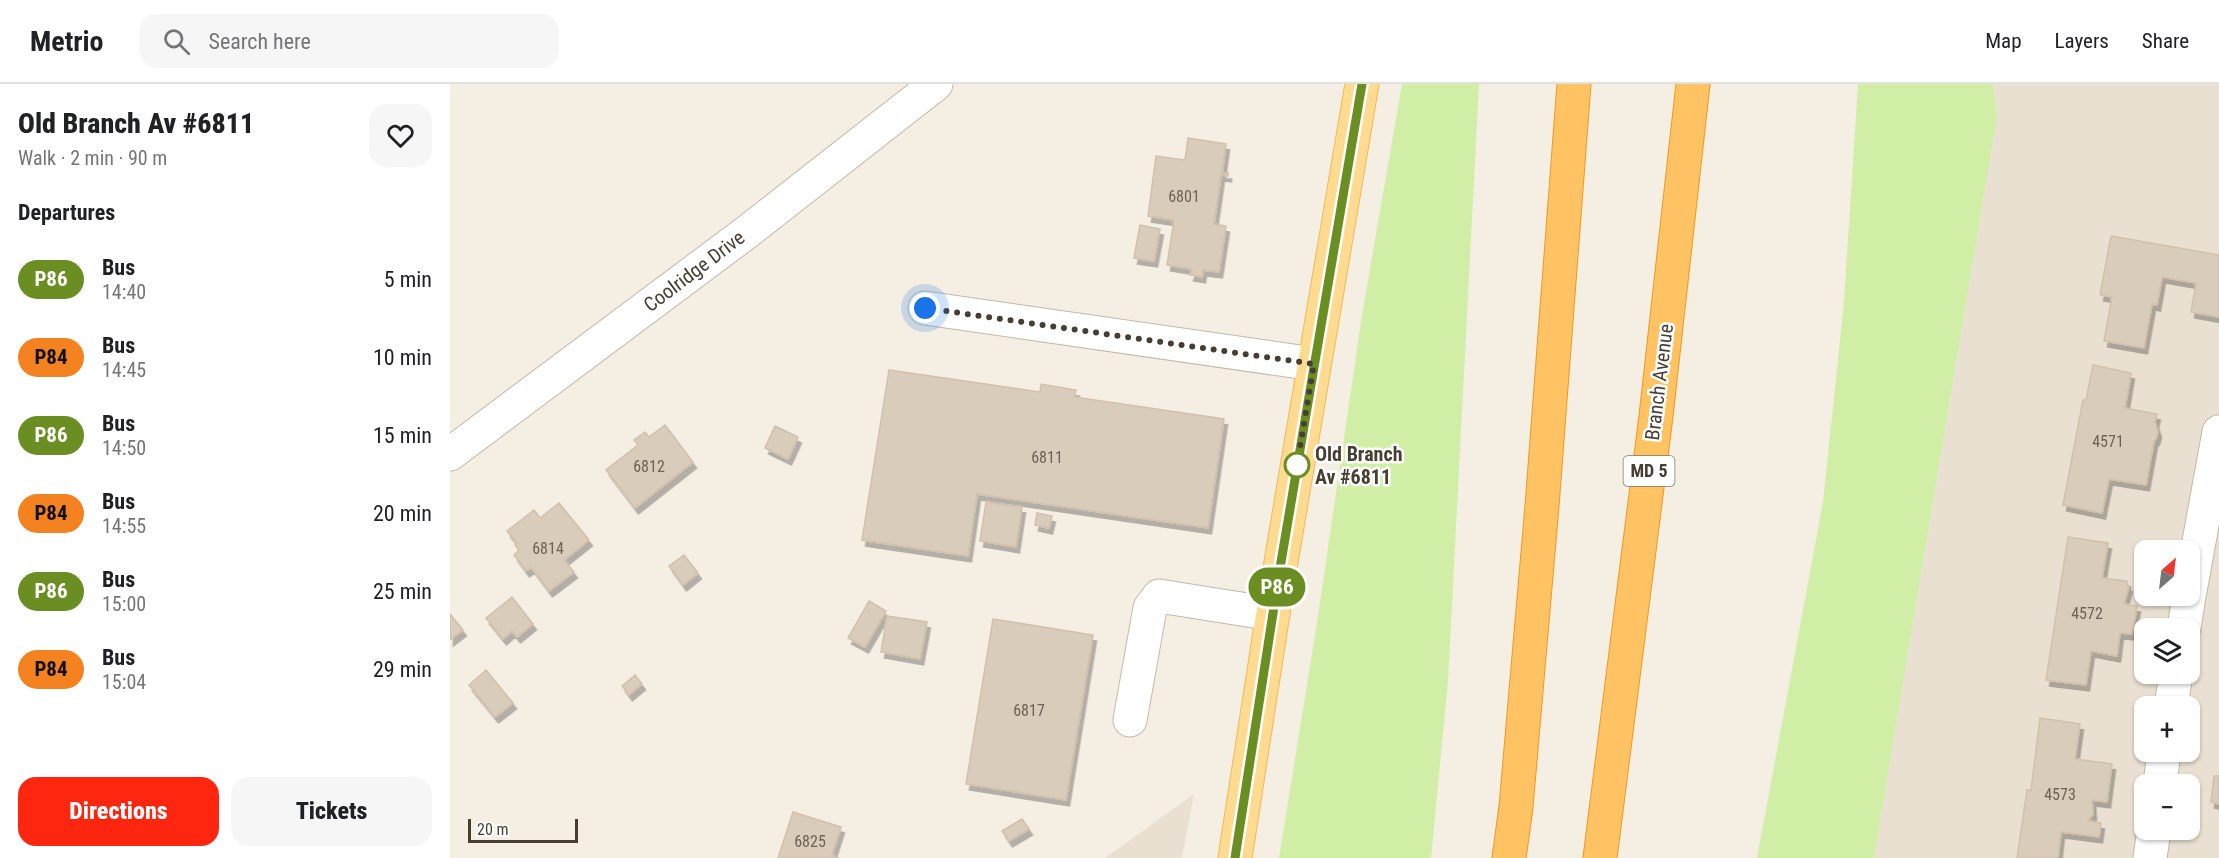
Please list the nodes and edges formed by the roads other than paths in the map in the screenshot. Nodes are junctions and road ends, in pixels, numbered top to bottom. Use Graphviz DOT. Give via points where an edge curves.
graph roads {
  1 [pos="936,84"];
  2 [pos="1362,84"];
  3 [pos="1574,84"];
  4 [pos="1694,84"];
  5 [pos="925,308"];
  6 [pos="1314,364"];
  7 [pos="2219,432"];
  8 [pos="450,454"];
  9 [pos="2208,551"];
  10 [pos="2200,569"];
  11 [pos="1273,614"];
  12 [pos="1130,720"];
  13 [pos="2153,840"];
  14 [pos="1235,858"];
  15 [pos="1509,858"];
  16 [pos="1600,858"];
  17 [pos="2150,858"];
  1 -- 8 [label="street, Coolridge Drive" via="747,232"];
  2 -- 6 [label="main road"];
  3 -- 15 [label="highway" via="1542,506"];
  4 -- 16 [label="highway, Branch Avenue / MD 5"];
  5 -- 6 [label="street"];
  6 -- 11 [label="main road"];
  7 -- 9 [label="street"];
  9 -- 10 [label="street"];
  11 -- 12 [label="street" via="1159,596 1150,608"];
  11 -- 14 [label="main road"];
  13 -- 17 [label="street"];
}
